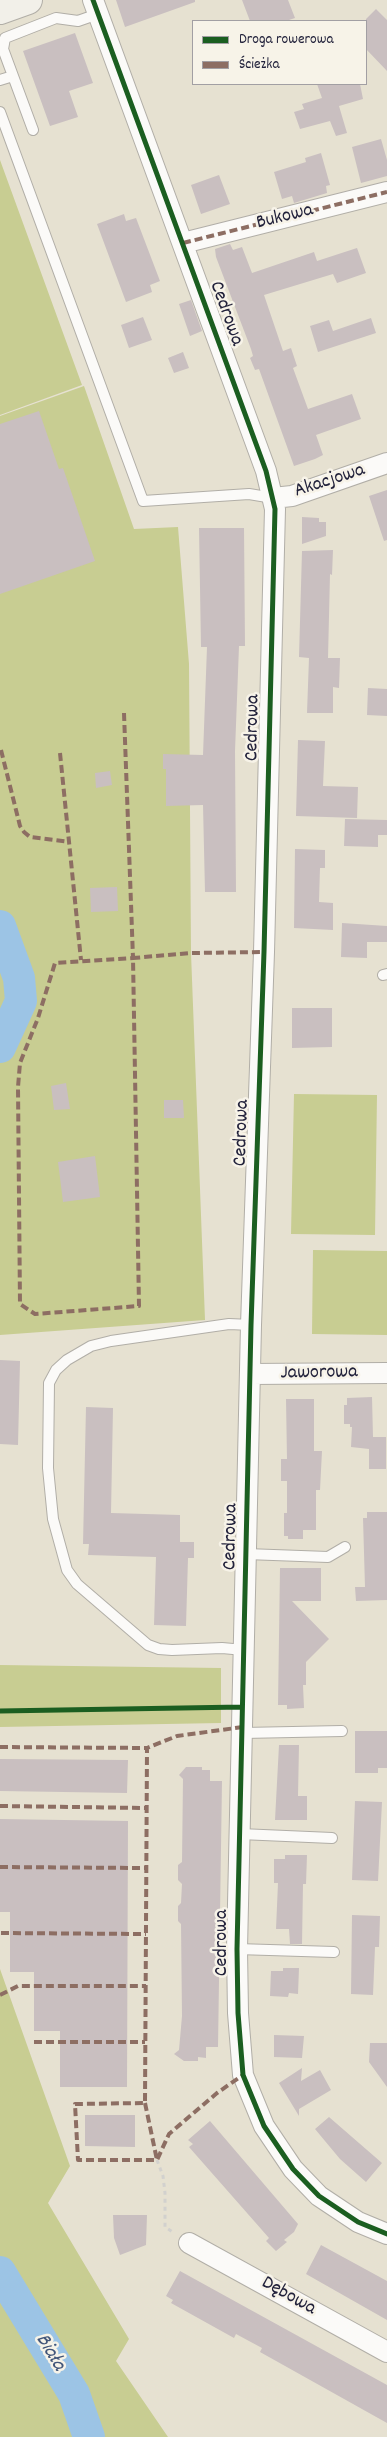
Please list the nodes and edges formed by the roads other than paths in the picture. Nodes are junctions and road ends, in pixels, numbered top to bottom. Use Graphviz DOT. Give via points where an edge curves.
graph roads {
  1 [pos="28,0"];
  2 [pos="95,7"];
  3 [pos="0,10"];
  4 [pos="13,76"];
  5 [pos="0,80"];
  6 [pos="0,112"];
  7 [pos="32,130"];
  8 [pos="387,192"];
  9 [pos="183,243"];
  10 [pos="387,463"];
  11 [pos="273,498"];
  12 [pos="251,1326"];
  13 [pos="387,1373"];
  14 [pos="251,1374"];
  15 [pos="345,1547"];
  16 [pos="246,1554"];
  17 [pos="244,1650"];
  18 [pos="342,1731"];
  19 [pos="243,1733"];
  20 [pos="240,1834"];
  21 [pos="332,1838"];
  22 [pos="237,1949"];
  23 [pos="334,1952"];
  24 [pos="387,2234"];
  25 [pos="190,2243"];
  26 [pos="387,2352"];
  1 -- 3 [label="main road"];
  2 -- 4 [label="lane" via="78,21 56,18 5,38 3,49"];
  2 -- 9 [label="street, Cedrowa"];
  4 -- 5 [label="lane"];
  4 -- 7 [label="lane"];
  6 -- 11 [label="lane" via="143,501 249,494"];
  8 -- 9 [label="street, Bukowa"];
  9 -- 11 [label="street, Cedrowa"];
  10 -- 11 [label="street, Akacjowa" via="292,496"];
  11 -- 12 [label="street, Cedrowa" via="264,961"];
  12 -- 14 [label="street, Cedrowa"];
  12 -- 17 [label="lane" via="229,1324 111,1340 72,1356 56,1370 49,1383 48,1468 53,1519 67,1570 77,1584 139,1639 159,1649"];
  13 -- 14 [label="street, Jaworowa"];
  14 -- 16 [label="street, Cedrowa"];
  15 -- 16 [label="lane" via="328,1557"];
  16 -- 17 [label="street, Cedrowa"];
  17 -- 19 [label="street, Cedrowa"];
  18 -- 19 [label="lane"];
  19 -- 20 [label="street, Cedrowa"];
  20 -- 21 [label="lane"];
  20 -- 22 [label="street, Cedrowa"];
  22 -- 23 [label="lane"];
  22 -- 24 [label="street, Cedrowa" via="238,2013 244,2075 264,2126 293,2170 319,2196 358,2222"];
  25 -- 26 [label="street, Dębowa"];
}
